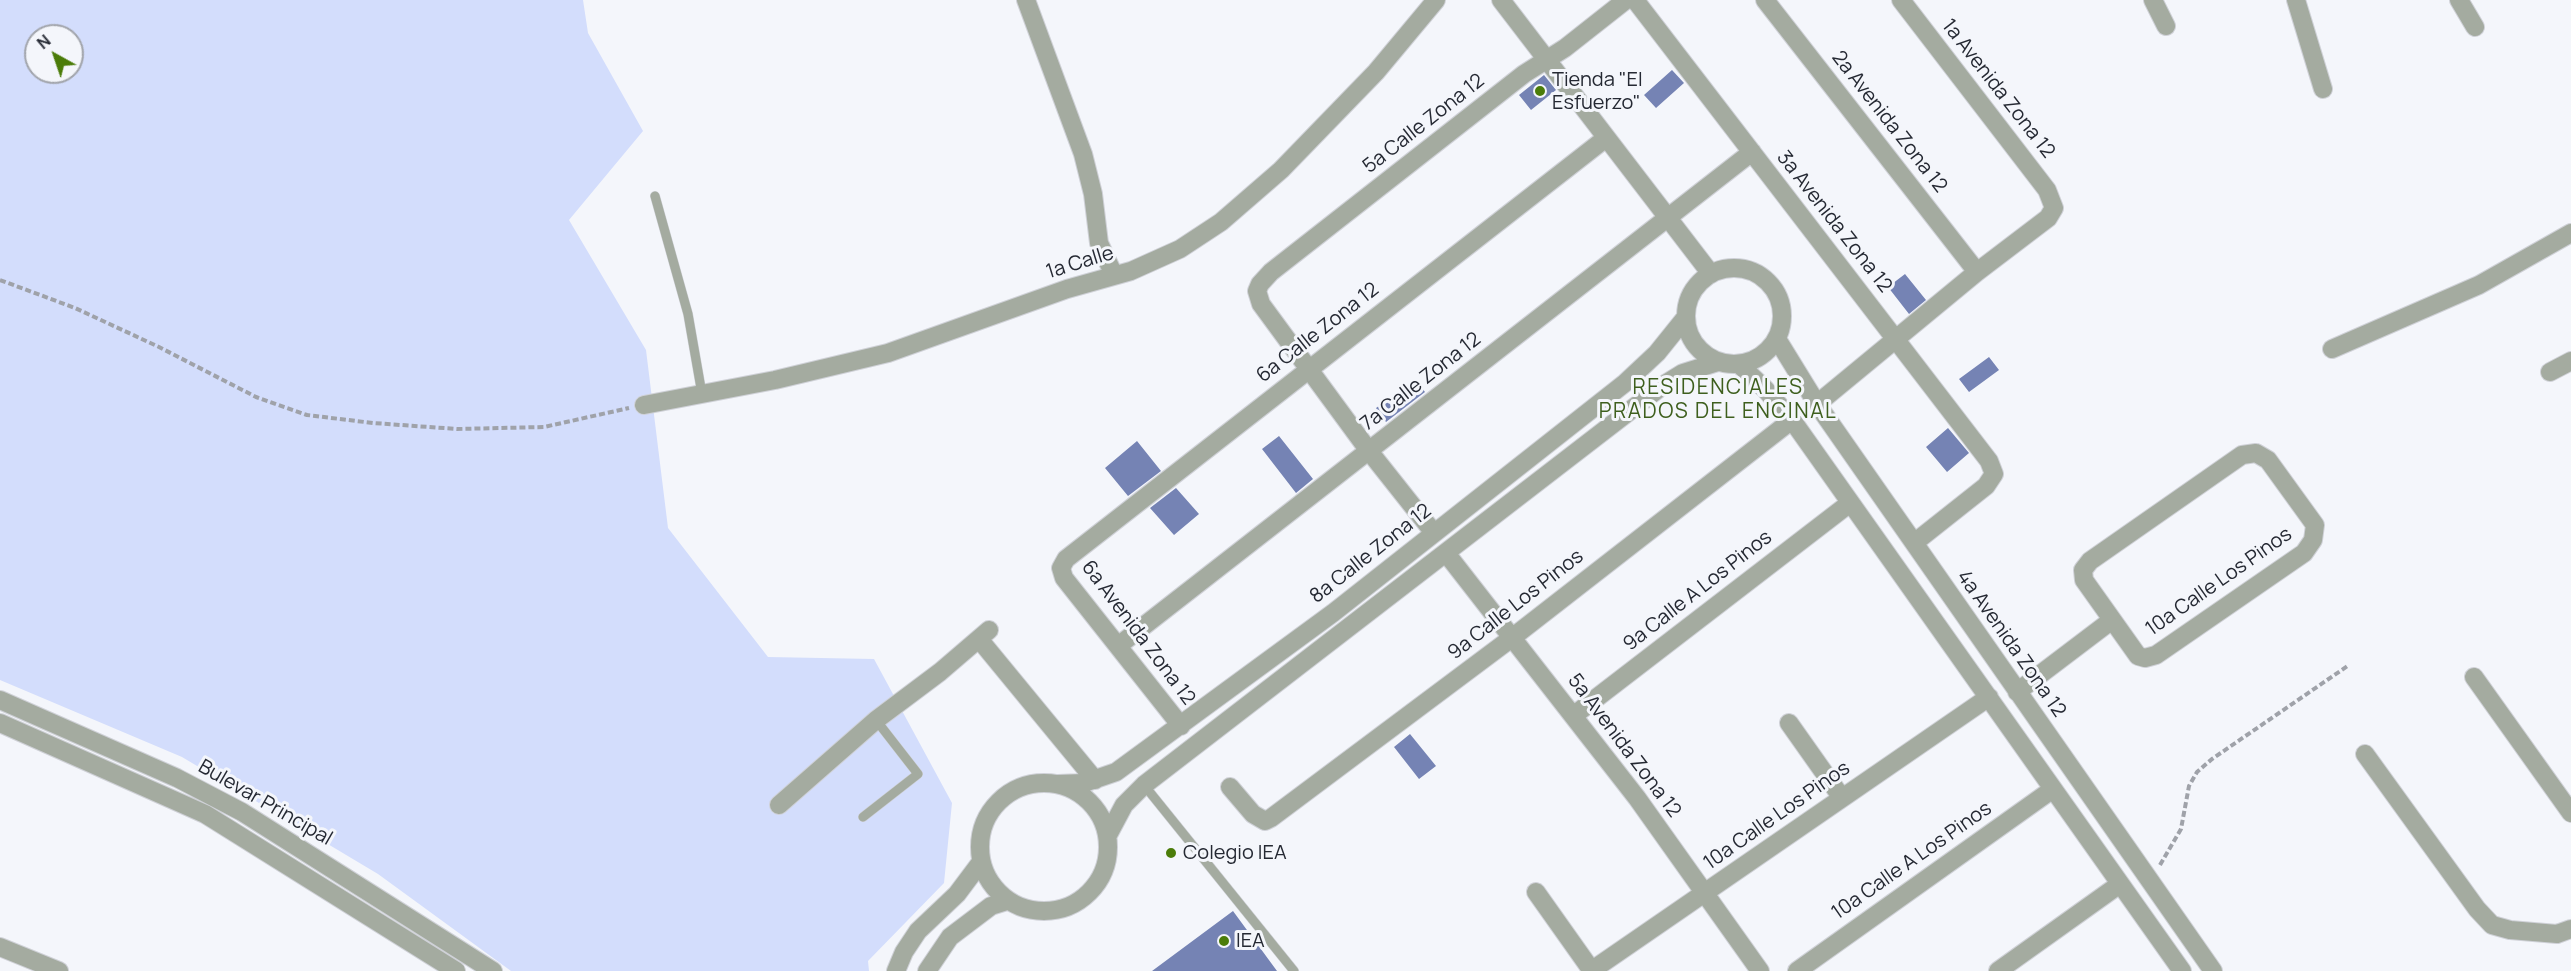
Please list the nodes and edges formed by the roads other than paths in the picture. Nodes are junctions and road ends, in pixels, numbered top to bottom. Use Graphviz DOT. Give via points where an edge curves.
graph roads {
  1 [pos="1026,0"];
  2 [pos="1436,0"];
  3 [pos="1501,0"];
  4 [pos="1626,0"];
  5 [pos="1635,0"];
  6 [pos="1765,0"];
  7 [pos="1901,0"];
  8 [pos="2153,0"];
  9 [pos="2296,0"];
  10 [pos="2459,0"];
  11 [pos="2166,26"];
  12 [pos="2475,27"];
  13 [pos="1546,60"];
  14 [pos="2323,89"];
  15 [pos="1606,138"];
  16 [pos="1752,152"];
  17 [pos="655,196"];
  18 [pos="1667,218"];
  19 [pos="2571,233"];
  20 [pos="1977,272"];
  21 [pos="1711,274"];
  22 [pos="1114,275"];
  23 [pos="1686,316"];
  24 [pos="1777,339"];
  25 [pos="1896,341"];
  26 [pos="2332,350"];
  27 [pos="2571,361"];
  28 [pos="1718,362"];
  29 [pos="1739,364"];
  30 [pos="1307,369"];
  31 [pos="2550,372"];
  32 [pos="702,394"];
  33 [pos="1817,404"];
  34 [pos="644,405"];
  35 [pos="1792,420"];
  36 [pos="1369,451"];
  37 [pos="1850,502"];
  38 [pos="1434,533"];
  39 [pos="1914,543"];
  40 [pos="1446,552"];
  41 [pos="1061,568"];
  42 [pos="2112,620"];
  43 [pos="1513,637"];
  44 [pos="1118,646"];
  45 [pos="2474,677"];
  46 [pos="2017,692"];
  47 [pos="1989,697"];
  48 [pos="0,700"];
  49 [pos="1573,716"];
  50 [pos="876,720"];
  51 [pos="0,723"];
  52 [pos="1789,723"];
  53 [pos="1181,726"];
  54 [pos="2365,754"];
  55 [pos="1095,780"];
  56 [pos="1058,784"];
  57 [pos="1144,785"];
  58 [pos="1230,786"];
  59 [pos="2053,789"];
  60 [pos="1842,798"];
  61 [pos="779,805"];
  62 [pos="2571,813"];
  63 [pos="863,817"];
  64 [pos="1108,835"];
  65 [pos="981,862"];
  66 [pos="2121,884"];
  67 [pos="1536,892"];
  68 [pos="1705,893"];
  69 [pos="1007,901"];
  70 [pos="2571,929"];
  71 [pos="0,947"];
  72 [pos="59,971"];
  73 [pos="456,971"];
  74 [pos="493,971"];
  75 [pos="896,971"];
  76 [pos="927,971"];
  77 [pos="1294,971"];
  78 [pos="1591,971"];
  79 [pos="1760,971"];
  80 [pos="1797,971"];
  81 [pos="1998,971"];
  82 [pos="2182,971"];
  83 [pos="2213,971"];
  1 -- 22 [label="street" via="1083,154 1099,243"];
  2 -- 22 [label="street, 1a Calle" via="1376,72 1252,196 1180,249"];
  3 -- 13 [label="street"];
  4 -- 13 [label="street, 5a Calle Zona 12"];
  5 -- 16 [label="street, 3a Avenida Zona 12"];
  6 -- 20 [label="street, 2a Avenida Zona 12"];
  7 -- 20 [label="street, 1a Avenida Zona 12" via="2048,190 2054,208 2048,218"];
  8 -- 11 [label="street"];
  9 -- 14 [label="street"];
  10 -- 12 [label="street"];
  13 -- 15 [label="street"];
  13 -- 30 [label="street, 5a Calle Zona 12" via="1271,272 1257,291 1261,304"];
  15 -- 18 [label="street"];
  15 -- 30 [label="street, 6a Calle Zona 12"];
  16 -- 18 [label="street, 7a Calle Zona 12"];
  16 -- 25 [label="street, 3a Avenida Zona 12"];
  17 -- 32 [label="lane" via="688,314"];
  18 -- 21 [label="street"];
  18 -- 36 [label="street, 7a Calle Zona 12"];
  19 -- 26 [label="street" via="2479,285"];
  20 -- 25 [label="street"];
  21 -- 23 [label="street" via="1692,292"];
  21 -- 24 [label="street" via="1741,268 1768,282 1782,309"];
  22 -- 32 [label="street, 1a Calle" via="888,353"];
  23 -- 28 [label="street" via="1695,344"];
  23 -- 38 [label="street, 8a Calle Zona 12" via="1641,369"];
  24 -- 29 [label="street" via="1754,360"];
  24 -- 33 [label="street, 4a Avenida Zona 12"];
  25 -- 33 [label="street"];
  25 -- 39 [label="street, 3a Avenida Zona 12" via="1989,461 1994,474 1986,486"];
  27 -- 31 [label="street"];
  28 -- 29 [label="street"];
  28 -- 40 [label="street" via="1683,373 1662,386"];
  29 -- 35 [label="street"];
  30 -- 36 [label="street"];
  30 -- 41 [label="street, 6a Calle Zona 12" via="1070,555"];
  32 -- 34 [label="street, 1a Calle"];
  33 -- 39 [label="street, 4a Avenida Zona 12"];
  35 -- 37 [label="street"];
  35 -- 43 [label="street, 9a Calle Los Pinos"];
  36 -- 38 [label="street"];
  36 -- 44 [label="street, 7a Calle Zona 12"];
  37 -- 47 [label="street"];
  37 -- 49 [label="street, 9a Calle A Los Pinos"];
  38 -- 53 [label="street, 8a Calle Zona 12"];
  39 -- 46 [label="street, 4a Avenida Zona 12"];
  40 -- 43 [label="street, 5a Avenida Zona 12"];
  40 -- 57 [label="street"];
  41 -- 44 [label="street, 6a Avenida Zona 12" via="1064,578"];
  42 -- 42 [label="street, 10a Calle Los Pinos" via="2084,580 2083,570 2090,561 2242,455 2256,453 2268,460 2315,525 2313,540 2304,553 2156,655 2138,656"];
  42 -- 46 [label="street, 10a Calle Los Pinos"];
  43 -- 49 [label="street, 5a Avenida Zona 12"];
  43 -- 58 [label="street, 9a Calle Los Pinos" via="1265,821"];
  44 -- 53 [label="street, 6a Avenida Zona 12"];
  45 -- 62 [label="street"];
  46 -- 83 [label="street, 4a Avenida Zona 12"];
  47 -- 59 [label="street"];
  47 -- 60 [label="street, 10a Calle Los Pinos"];
  48 -- 74 [label="street, Bulevar Principal" via="177,778 242,812"];
  49 -- 68 [label="street, 5a Avenida Zona 12"];
  50 -- 55 [label="street" via="984,634"];
  50 -- 61 [label="street"];
  50 -- 63 [label="lane" via="918,774"];
  51 -- 73 [label="street, Bulevar Principal" via="205,814"];
  52 -- 60 [label="street"];
  53 -- 55 [label="street, 8a Calle Zona 12" via="1132,763"];
  54 -- 70 [label="street" via="2492,925 2557,934"];
  55 -- 56 [label="street, 8a Calle Zona 12"];
  56 -- 64 [label="street" via="1091,802"];
  56 -- 65 [label="street" via="1038,783 1002,798 989,813 981,832"];
  57 -- 64 [label="street" via="1124,805"];
  57 -- 77 [label="lane"];
  59 -- 66 [label="street"];
  59 -- 80 [label="street, 10a Calle A Los Pinos"];
  60 -- 68 [label="street, 10a Calle Los Pinos"];
  64 -- 69 [label="street" via="1104,873 1079,902 1062,910 1043,912"];
  65 -- 69 [label="street" via="986,877"];
  65 -- 75 [label="street" via="957,894 918,931"];
  66 -- 81 [label="street"];
  66 -- 82 [label="street"];
  67 -- 78 [label="street"];
  68 -- 78 [label="street, 10a Calle Los Pinos"];
  68 -- 79 [label="street, 5a Avenida Zona 12"];
  69 -- 76 [label="street" via="992,906 957,931"];
  71 -- 72 [label="street"];
}
